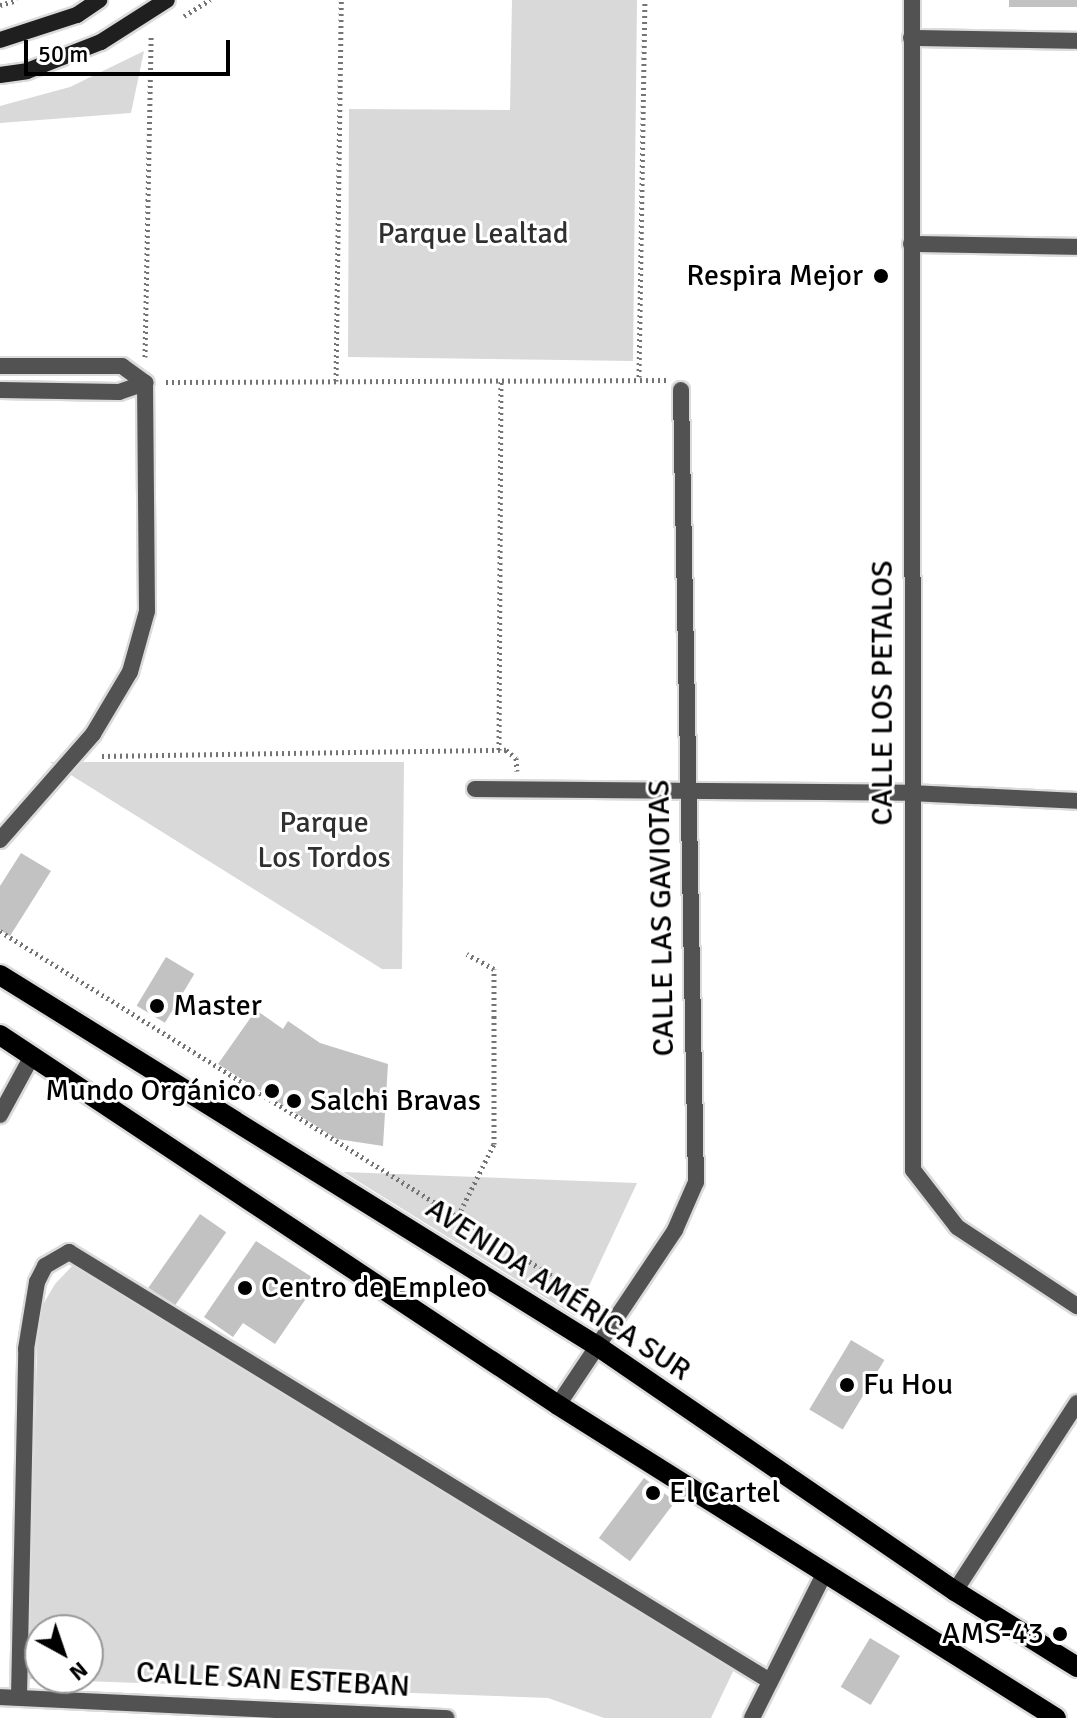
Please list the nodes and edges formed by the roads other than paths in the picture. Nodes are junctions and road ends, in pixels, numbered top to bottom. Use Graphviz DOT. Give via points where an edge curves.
graph roads {
  1 [pos="99,0"];
  2 [pos="167,0"];
  3 [pos="912,0"];
  4 [pos="911,38"];
  5 [pos="0,40"];
  6 [pos="1077,41"];
  7 [pos="0,75"];
  8 [pos="911,244"];
  9 [pos="1077,247"];
  10 [pos="0,366"];
  11 [pos="145,383"];
  12 [pos="0,390"];
  13 [pos="681,390"];
  14 [pos="475,789"];
  15 [pos="910,793"];
  16 [pos="686,794"];
  17 [pos="1077,801"];
  18 [pos="0,840"];
  19 [pos="0,975"];
  20 [pos="0,1035"];
  21 [pos="32,1056"];
  22 [pos="0,1115"];
  23 [pos="1077,1306"];
  24 [pos="597,1346"];
  25 [pos="1077,1403"];
  26 [pos="558,1405"];
  27 [pos="824,1574"];
  28 [pos="955,1591"];
  29 [pos="1077,1667"];
  30 [pos="770,1681"];
  31 [pos="0,1697"];
  32 [pos="19,1697"];
  33 [pos="135,1700"];
  34 [pos="135,1718"];
  35 [pos="447,1718"];
  36 [pos="752,1718"];
  37 [pos="1056,1718"];
  1 -- 5 [label="street" via="77,15"];
  2 -- 7 [label="street" via="101,42 27,71"];
  3 -- 4 [label="street, CALLE LOS PETALOS"];
  4 -- 6 [label="street"];
  4 -- 8 [label="street, CALLE LOS PETALOS"];
  8 -- 9 [label="street"];
  8 -- 15 [label="street, CALLE LOS PETALOS"];
  10 -- 11 [label="street" via="122,366"];
  11 -- 12 [label="street" via="119,392"];
  11 -- 18 [label="street" via="147,611 130,672 73,756"];
  13 -- 16 [label="street, CALLE LAS GAVIOTAS"];
  14 -- 16 [label="street"];
  15 -- 16 [label="street"];
  15 -- 17 [label="street"];
  15 -- 23 [label="street, CALLE LOS PETALOS" via="913,1170 957,1227"];
  16 -- 24 [label="street, CALLE LAS GAVIOTAS" via="696,1182 675,1230"];
  19 -- 24 [label="main road, AVENIDA AMÉRICA SUR"];
  20 -- 21 [label="main road"];
  21 -- 22 [label="street"];
  21 -- 26 [label="main road"];
  24 -- 26 [label="street, CALLE LAS GAVIOTAS"];
  24 -- 28 [label="main road, AVENIDA AMÉRICA SUR"];
  25 -- 28 [label="street"];
  26 -- 27 [label="main road"];
  27 -- 30 [label="street"];
  27 -- 37 [label="main road"];
  28 -- 29 [label="main road, AVENIDA AMÉRICA SUR"];
  30 -- 32 [label="street" via="69,1252 45,1266 37,1282 26,1349"];
  30 -- 36 [label="street"];
  31 -- 32 [label="street, CALLE SAN ESTEBAN"];
  32 -- 33 [label="street, CALLE SAN ESTEBAN"];
  33 -- 34 [label="street"];
  33 -- 35 [label="street, CALLE SAN ESTEBAN"];
}
